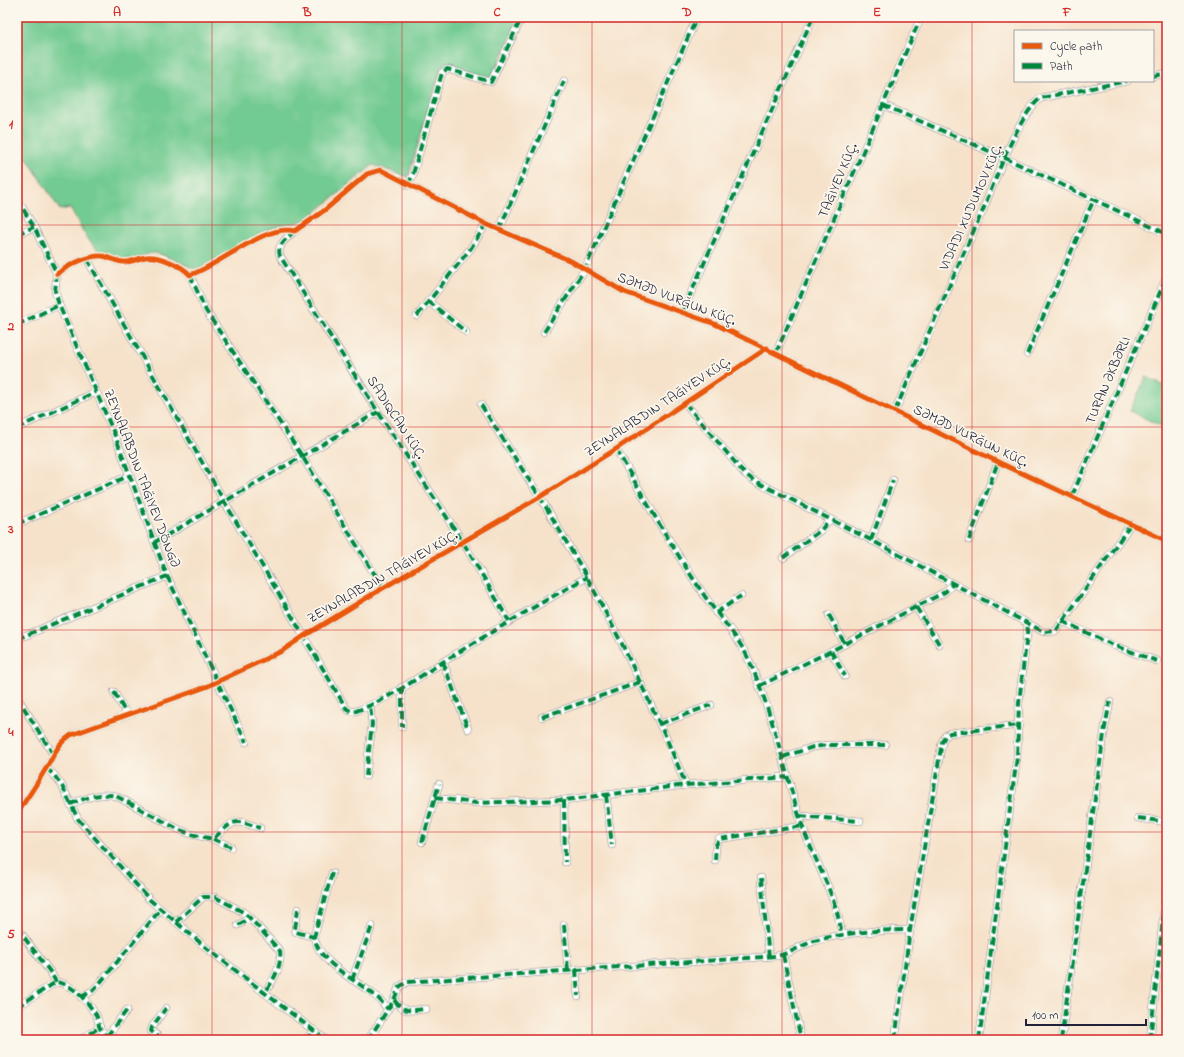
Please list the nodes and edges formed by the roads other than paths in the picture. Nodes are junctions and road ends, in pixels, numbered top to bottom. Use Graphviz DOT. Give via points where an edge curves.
graph roads {
  1 [pos="522,17"];
  2 [pos="698,17"];
  3 [pos="813,17"];
  4 [pos="921,17"];
  5 [pos="1167,73"];
  6 [pos="1154,76"];
  7 [pos="564,81"];
  8 [pos="1122,82"];
  9 [pos="883,105"];
  10 [pos="1005,158"];
  11 [pos="408,185"];
  12 [pos="17,199"];
  13 [pos="1094,199"];
  14 [pos="486,224"];
  15 [pos="34,227"];
  16 [pos="499,230"];
  17 [pos="295,231"];
  18 [pos="17,234"];
  19 [pos="1167,234"];
  20 [pos="88,259"];
  21 [pos="584,269"];
  22 [pos="57,274"];
  23 [pos="190,275"];
  24 [pos="1167,276"];
  25 [pos="428,302"];
  26 [pos="59,305"];
  27 [pos="683,311"];
  28 [pos="417,316"];
  29 [pos="17,325"];
  30 [pos="466,332"];
  31 [pos="544,332"];
  32 [pos="767,348"];
  33 [pos="776,353"];
  34 [pos="1026,354"];
  35 [pos="96,392"];
  36 [pos="685,403"];
  37 [pos="481,405"];
  38 [pos="895,411"];
  39 [pos="378,412"];
  40 [pos="17,428"];
  41 [pos="616,449"];
  42 [pos="302,456"];
  43 [pos="998,462"];
  44 [pos="131,475"];
  45 [pos="894,480"];
  46 [pos="1072,496"];
  47 [pos="540,497"];
  48 [pos="224,501"];
  49 [pos="829,520"];
  50 [pos="17,524"];
  51 [pos="1131,524"];
  52 [pos="871,540"];
  53 [pos="969,540"];
  54 [pos="1167,541"];
  55 [pos="155,542"];
  56 [pos="463,542"];
  57 [pos="784,558"];
  58 [pos="167,576"];
  59 [pos="587,577"];
  60 [pos="953,584"];
  61 [pos="383,588"];
  62 [pos="741,596"];
  63 [pos="916,607"];
  64 [pos="716,613"];
  65 [pos="829,615"];
  66 [pos="509,621"];
  67 [pos="1062,621"];
  68 [pos="1028,625"];
  69 [pos="304,636"];
  70 [pos="17,639"];
  71 [pos="845,644"];
  72 [pos="939,644"];
  73 [pos="831,651"];
  74 [pos="1157,661"];
  75 [pos="443,662"];
  76 [pos="845,676"];
  77 [pos="218,681"];
  78 [pos="640,682"];
  79 [pos="759,686"];
  80 [pos="402,687"];
  81 [pos="114,692"];
  82 [pos="17,697"];
  83 [pos="1110,702"];
  84 [pos="370,705"];
  85 [pos="711,705"];
  86 [pos="127,715"];
  87 [pos="542,717"];
  88 [pos="660,724"];
  89 [pos="1019,725"];
  90 [pos="402,727"];
  91 [pos="468,729"];
  92 [pos="246,742"];
  93 [pos="885,745"];
  94 [pos="53,754"];
  95 [pos="783,757"];
  96 [pos="46,768"];
  97 [pos="366,776"];
  98 [pos="788,777"];
  99 [pos="439,784"];
  100 [pos="686,786"];
  101 [pos="606,796"];
  102 [pos="435,798"];
  103 [pos="564,800"];
  104 [pos="70,804"];
  105 [pos="17,812"];
  106 [pos="800,816"];
  107 [pos="1138,818"];
  108 [pos="860,821"];
  109 [pos="1167,822"];
  110 [pos="803,826"];
  111 [pos="260,828"];
  112 [pos="213,839"];
  113 [pos="422,842"];
  114 [pos="612,845"];
  115 [pos="232,847"];
  116 [pos="715,860"];
  117 [pos="565,862"];
  118 [pos="332,873"];
  119 [pos="761,878"];
  120 [pos="1167,882"];
  121 [pos="298,909"];
  122 [pos="160,910"];
  123 [pos="250,918"];
  124 [pos="176,922"];
  125 [pos="238,925"];
  126 [pos="564,925"];
  127 [pos="372,926"];
  128 [pos="17,928"];
  129 [pos="910,930"];
  130 [pos="842,936"];
  131 [pos="314,937"];
  132 [pos="783,955"];
  133 [pos="769,957"];
  134 [pos="576,969"];
  135 [pos="568,970"];
  136 [pos="352,980"];
  137 [pos="56,982"];
  138 [pos="266,993"];
  139 [pos="578,996"];
  140 [pos="81,997"];
  141 [pos="394,1000"];
  142 [pos="17,1007"];
  143 [pos="166,1008"];
  144 [pos="388,1009"];
  145 [pos="426,1009"];
  146 [pos="128,1010"];
  147 [pos="100,1027"];
  148 [pos="314,1030"];
  149 [pos="109,1038"];
  150 [pos="80,1040"];
  151 [pos="163,1040"];
  152 [pos="306,1040"];
  153 [pos="326,1040"];
  154 [pos="368,1040"];
  155 [pos="801,1040"];
  156 [pos="895,1040"];
  157 [pos="979,1040"];
  158 [pos="1061,1040"];
  159 [pos="1150,1040"];
  1 -- 11 [label="street" via="491,82 447,69 442,73"];
  2 -- 21 [label="street"];
  3 -- 27 [label="street"];
  4 -- 9 [label="street"];
  5 -- 6 [label="street"];
  7 -- 16 [label="street"];
  8 -- 10 [label="street, VIDADI XUDUMOV KÜÇ." via="1041,98 1028,111"];
  9 -- 10 [label="street"];
  9 -- 33 [label="street"];
  10 -- 13 [label="street"];
  10 -- 38 [label="street, VIDADI XUDUMOV KÜÇ."];
  11 -- 14 [label="street, SƏMƏD VURĞUN KÜÇ."];
  11 -- 17 [label="street, SƏMƏD VURĞUN KÜÇ." via="381,170 374,171"];
  12 -- 15 [label="street"];
  13 -- 19 [label="street"];
  13 -- 34 [label="street"];
  14 -- 16 [label="street, SƏMƏD VURĞUN KÜÇ."];
  14 -- 25 [label="street" via="471,248"];
  15 -- 18 [label="street"];
  15 -- 22 [label="street"];
  16 -- 21 [label="street, SƏMƏD VURĞUN KÜÇ."];
  17 -- 23 [label="street" via="281,230 268,234"];
  17 -- 39 [label="street, SƏMƏD VURĞUN KÜÇ." via="283,241 279,248 280,256"];
  20 -- 22 [label="street"];
  20 -- 23 [label="street" via="104,256 126,262 153,257 186,268"];
  20 -- 48 [label="street"];
  21 -- 27 [label="street, SƏMƏD VURĞUN KÜÇ." via="624,292"];
  21 -- 31 [label="street"];
  22 -- 26 [label="street" via="55,291"];
  23 -- 42 [label="street" via="206,311"];
  24 -- 46 [label="street, TURAN ƏKBƏRLI"];
  25 -- 28 [label="street"];
  25 -- 30 [label="street"];
  26 -- 29 [label="street"];
  26 -- 35 [label="street"];
  27 -- 32 [label="street, SƏMƏD VURĞUN KÜÇ."];
  32 -- 33 [label="street, SƏMƏD VURĞUN KÜÇ."];
  32 -- 36 [label="street"];
  33 -- 38 [label="street, SƏMƏD VURĞUN KÜÇ."];
  35 -- 40 [label="street"];
  35 -- 44 [label="street"];
  36 -- 41 [label="street"];
  36 -- 49 [label="street" via="744,473 768,489"];
  37 -- 47 [label="street"];
  38 -- 43 [label="street, SƏMƏD VURĞUN KÜÇ."];
  39 -- 42 [label="street"];
  39 -- 56 [label="street, SƏMƏD VURĞUN KÜÇ."];
  41 -- 47 [label="street"];
  41 -- 64 [label="street"];
  42 -- 48 [label="street"];
  42 -- 61 [label="street"];
  43 -- 46 [label="street, SƏMƏD VURĞUN KÜÇ."];
  43 -- 53 [label="street"];
  44 -- 50 [label="street"];
  44 -- 55 [label="street"];
  45 -- 52 [label="street"];
  46 -- 51 [label="street, SƏMƏD VURĞUN KÜÇ."];
  47 -- 56 [label="street"];
  47 -- 59 [label="street"];
  48 -- 55 [label="street"];
  48 -- 69 [label="street"];
  49 -- 52 [label="street"];
  49 -- 57 [label="street" via="821,530"];
  51 -- 54 [label="street, SƏMƏD VURĞUN KÜÇ."];
  51 -- 67 [label="street"];
  52 -- 60 [label="street"];
  55 -- 58 [label="street"];
  56 -- 61 [label="street"];
  56 -- 66 [label="street, SƏMƏD VURĞUN KÜÇ."];
  58 -- 70 [label="street"];
  58 -- 77 [label="street"];
  59 -- 66 [label="street"];
  59 -- 78 [label="street"];
  60 -- 63 [label="street" via="945,592"];
  60 -- 68 [label="street"];
  61 -- 69 [label="street"];
  62 -- 64 [label="street"];
  63 -- 71 [label="street"];
  63 -- 72 [label="street"];
  64 -- 79 [label="street" via="742,646"];
  65 -- 71 [label="street"];
  66 -- 75 [label="street"];
  67 -- 68 [label="street" via="1056,631 1051,632 1044,632"];
  67 -- 74 [label="street" via="1115,646"];
  68 -- 89 [label="street"];
  69 -- 77 [label="street" via="282,651"];
  69 -- 84 [label="street" via="346,708 354,712"];
  71 -- 73 [label="street"];
  73 -- 76 [label="street"];
  73 -- 79 [label="street"];
  75 -- 80 [label="street"];
  75 -- 91 [label="street"];
  77 -- 86 [label="street"];
  77 -- 92 [label="street"];
  78 -- 87 [label="street"];
  78 -- 88 [label="street"];
  79 -- 95 [label="street"];
  80 -- 84 [label="street"];
  80 -- 90 [label="street"];
  81 -- 86 [label="street"];
  82 -- 94 [label="street"];
  83 -- 158 [label="street"];
  84 -- 97 [label="street" via="372,724"];
  85 -- 88 [label="street"];
  86 -- 94 [label="street" via="71,735 58,745"];
  88 -- 100 [label="street"];
  89 -- 129 [label="street" via="950,733 944,736"];
  89 -- 157 [label="street" via="1016,765"];
  93 -- 95 [label="street" via="828,745"];
  94 -- 96 [label="street"];
  95 -- 98 [label="street"];
  96 -- 104 [label="street" via="58,780"];
  96 -- 105 [label="street"];
  98 -- 100 [label="street"];
  98 -- 106 [label="street"];
  99 -- 102 [label="street"];
  100 -- 101 [label="street"];
  101 -- 103 [label="street"];
  101 -- 114 [label="street"];
  102 -- 103 [label="street" via="476,803"];
  102 -- 113 [label="street"];
  103 -- 117 [label="street"];
  104 -- 112 [label="street" via="98,793 116,796 191,834"];
  104 -- 122 [label="street" via="86,829"];
  106 -- 108 [label="street"];
  106 -- 110 [label="street"];
  107 -- 109 [label="street"];
  110 -- 116 [label="street" via="719,840 716,844"];
  110 -- 130 [label="street" via="838,915"];
  111 -- 112 [label="street" via="235,821"];
  112 -- 115 [label="street"];
  118 -- 131 [label="street"];
  119 -- 133 [label="street"];
  120 -- 159 [label="street"];
  121 -- 131 [label="street" via="296,932"];
  122 -- 124 [label="street"];
  122 -- 140 [label="street" via="99,984"];
  123 -- 124 [label="street" via="236,908 210,896 203,897"];
  123 -- 125 [label="street"];
  123 -- 138 [label="street" via="280,951 278,970"];
  124 -- 138 [label="street"];
  126 -- 135 [label="street"];
  127 -- 136 [label="street"];
  128 -- 137 [label="street" via="52,973"];
  129 -- 130 [label="street" via="874,931"];
  129 -- 156 [label="street"];
  130 -- 132 [label="street" via="817,940"];
  131 -- 136 [label="street" via="320,951"];
  132 -- 133 [label="street"];
  132 -- 155 [label="street"];
  133 -- 134 [label="street"];
  134 -- 135 [label="street"];
  134 -- 139 [label="street"];
  135 -- 141 [label="street" via="407,982 399,987"];
  136 -- 144 [label="street" via="372,993"];
  137 -- 140 [label="street" via="68,985"];
  137 -- 142 [label="street"];
  138 -- 148 [label="street"];
  140 -- 147 [label="street" via="94,1012"];
  141 -- 144 [label="street"];
  141 -- 145 [label="street" via="401,1009"];
  143 -- 151 [label="street" via="151,1031"];
  144 -- 154 [label="street"];
  146 -- 149 [label="street"];
  147 -- 149 [label="street"];
  147 -- 150 [label="street"];
  148 -- 152 [label="street"];
  148 -- 153 [label="street"];
}
